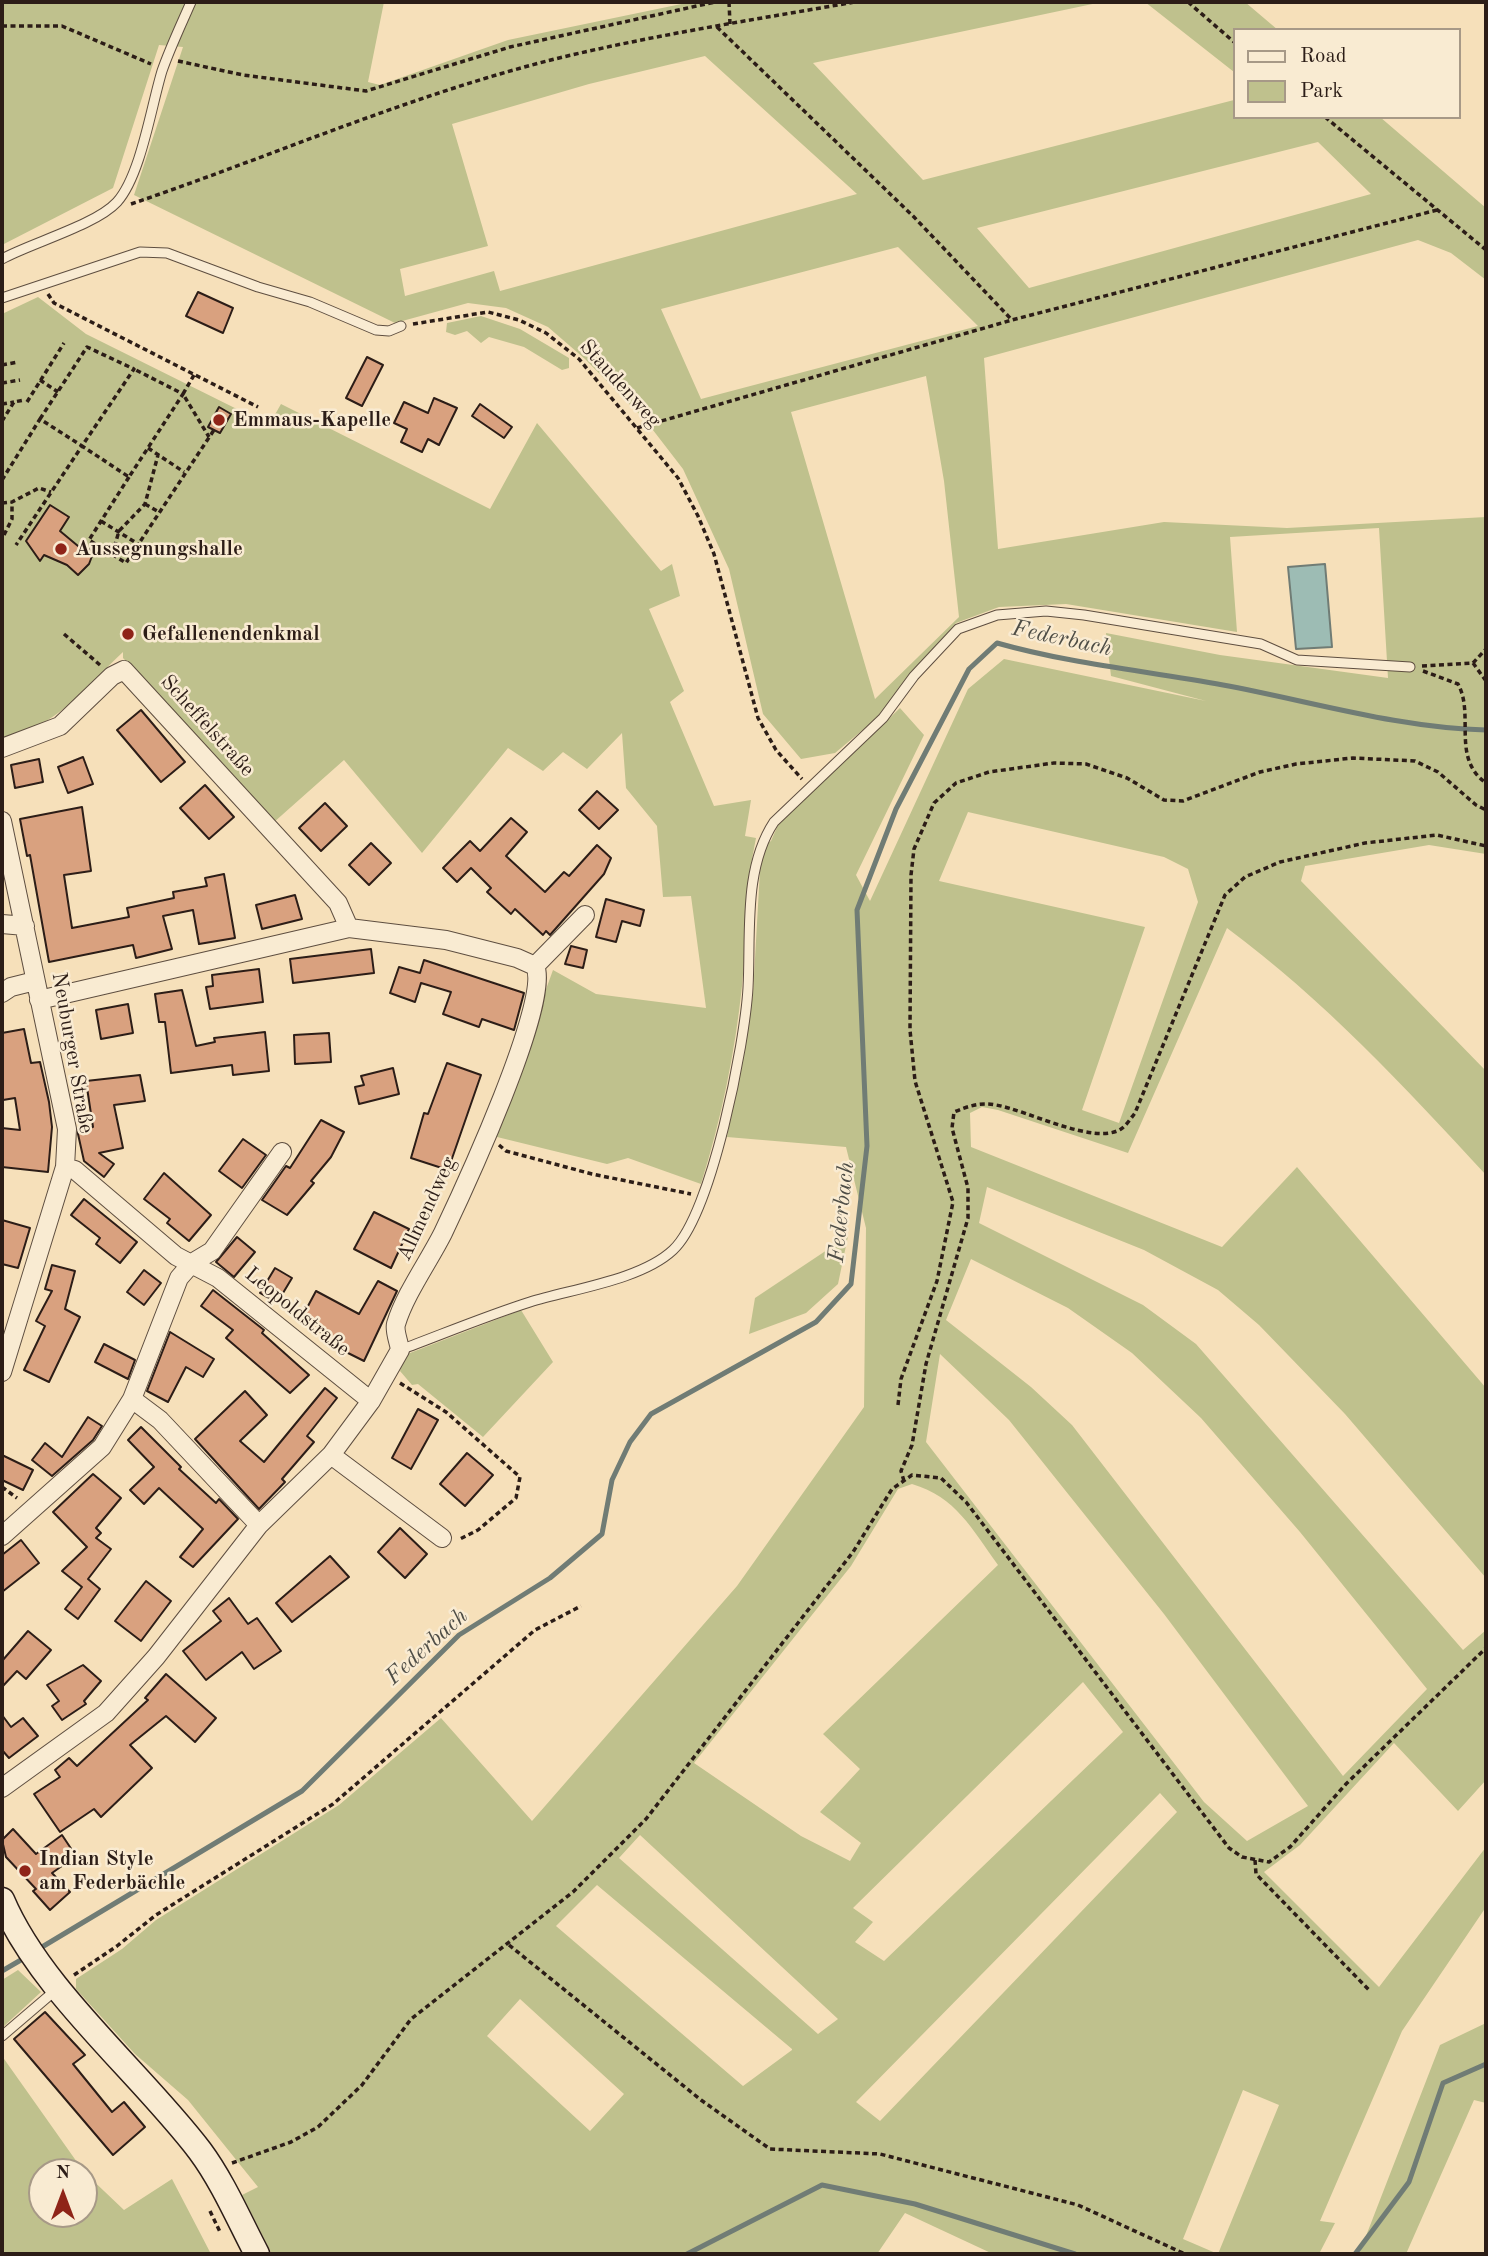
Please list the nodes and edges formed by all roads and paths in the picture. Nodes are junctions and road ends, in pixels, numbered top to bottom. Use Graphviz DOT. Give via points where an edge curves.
graph roads {
  1 [pos="191,2"];
  2 [pos="715,2"];
  3 [pos="729,2"];
  4 [pos="855,2"];
  5 [pos="1188,2"];
  6 [pos="730,24"];
  7 [pos="2,26"];
  8 [pos="717,27"];
  9 [pos="1232,41"];
  10 [pos="167,59"];
  11 [pos="163,69"];
  12 [pos="1327,119"];
  13 [pos="140,201"];
  14 [pos="1437,210"];
  15 [pos="1486,250"];
  16 [pos="2,259"];
  17 [pos="40,284"];
  18 [pos="2,298"];
  19 [pos="1012,320"];
  20 [pos="401,326"];
  21 [pos="64,343"];
  22 [pos="18,362"];
  23 [pos="2,365"];
  24 [pos="134,369"];
  25 [pos="194,375"];
  26 [pos="20,380"];
  27 [pos="40,380"];
  28 [pos="2,383"];
  29 [pos="58,392"];
  30 [pos="183,394"];
  31 [pos="14,402"];
  32 [pos="2,404"];
  33 [pos="258,407"];
  34 [pos="40,419"];
  35 [pos="2,421"];
  36 [pos="637,428"];
  37 [pos="214,430"];
  38 [pos="209,437"];
  39 [pos="82,446"];
  40 [pos="148,448"];
  41 [pos="158,455"];
  42 [pos="184,472"];
  43 [pos="129,477"];
  44 [pos="2,480"];
  45 [pos="52,492"];
  46 [pos="12,502"];
  47 [pos="2,503"];
  48 [pos="145,504"];
  49 [pos="159,512"];
  50 [pos="101,521"];
  51 [pos="119,531"];
  52 [pos="4,535"];
  53 [pos="139,544"];
  54 [pos="16,545"];
  55 [pos="112,555"];
  56 [pos="64,634"];
  57 [pos="1486,649"];
  58 [pos="1473,663"];
  59 [pos="1410,667"];
  60 [pos="112,676"];
  61 [pos="1486,681"];
  62 [pos="2,748"];
  63 [pos="1486,783"];
  64 [pos="809,788"];
  65 [pos="1486,810"];
  66 [pos="2,821"];
  67 [pos="1486,846"];
  68 [pos="585,915"];
  69 [pos="2,924"];
  70 [pos="25,926"];
  71 [pos="349,928"];
  72 [pos="535,966"];
  73 [pos="35,981"];
  74 [pos="2,993"];
  75 [pos="39,1000"];
  76 [pos="487,1134"];
  77 [pos="282,1152"];
  78 [pos="65,1167"];
  79 [pos="702,1197"];
  80 [pos="192,1263"];
  81 [pos="400,1350"];
  82 [pos="2,1372"];
  83 [pos="410,1389"];
  84 [pos="132,1399"];
  85 [pos="370,1401"];
  86 [pos="898,1405"];
  87 [pos="331,1455"];
  88 [pos="904,1481"];
  89 [pos="259,1525"];
  90 [pos="2,1536"];
  91 [pos="442,1538"];
  92 [pos="581,1606"];
  93 [pos="1486,1648"];
  94 [pos="2,1788"];
  95 [pos="1255,1860"];
  96 [pos="2,1900"];
  97 [pos="508,1944"];
  98 [pos="58,1987"];
  99 [pos="1369,1990"];
  100 [pos="2,2036"];
  101 [pos="212,2170"];
  102 [pos="257,2254"];
  103 [pos="1185,2254"];
  1 -- 10 [label="lane"];
  2 -- 10 [label="path" via="510,47 366,91 243,75"];
  3 -- 6 [label="path"];
  4 -- 6 [label="path"];
  5 -- 9 [label="path"];
  6 -- 8 [label="path"];
  7 -- 11 [label="path" via="62,26"];
  8 -- 13 [label="path" via="562,58 279,148"];
  8 -- 19 [label="path" via="914,217"];
  10 -- 11 [label="lane"];
  11 -- 16 [label="lane" via="136,165 117,202 99,216"];
  12 -- 14 [label="path"];
  14 -- 15 [label="path"];
  14 -- 19 [label="path"];
  17 -- 18 [label="lane"];
  17 -- 20 [label="lane" via="140,252 167,253 376,330"];
  17 -- 25 [label="path" via="54,303"];
  19 -- 36 [label="path"];
  20 -- 36 [label="path, Staudenweg" via="468,313 488,312 519,320 546,333 579,359"];
  21 -- 27 [label="path"];
  22 -- 23 [label="path"];
  24 -- 29 [label="path" via="87,347"];
  24 -- 30 [label="path"];
  24 -- 39 [label="path"];
  25 -- 30 [label="path"];
  25 -- 33 [label="path"];
  26 -- 28 [label="path"];
  27 -- 29 [label="path"];
  27 -- 31 [label="path" via="25,401"];
  29 -- 34 [label="path"];
  30 -- 38 [label="path"];
  30 -- 40 [label="path"];
  31 -- 32 [label="path"];
  31 -- 35 [label="path"];
  34 -- 39 [label="path"];
  34 -- 44 [label="path"];
  36 -- 64 [label="path, Staudenweg" via="678,478 698,516 726,593 758,718 776,750"];
  37 -- 38 [label="path"];
  38 -- 42 [label="path"];
  39 -- 43 [label="path"];
  39 -- 45 [label="path"];
  40 -- 41 [label="path"];
  40 -- 43 [label="path"];
  41 -- 42 [label="path"];
  41 -- 48 [label="path"];
  42 -- 49 [label="path"];
  43 -- 50 [label="path"];
  45 -- 46 [label="path" via="39,488"];
  45 -- 54 [label="path"];
  46 -- 47 [label="path"];
  46 -- 52 [label="path" via="12,519"];
  48 -- 49 [label="path"];
  48 -- 51 [label="path"];
  49 -- 53 [label="path"];
  50 -- 51 [label="path"];
  50 -- 55 [label="path" via="89,540"];
  51 -- 53 [label="path"];
  51 -- 55 [label="path"];
  53 -- 55 [label="path" via="126,563"];
  56 -- 60 [label="path"];
  57 -- 58 [label="path"];
  58 -- 59 [label="path"];
  58 -- 61 [label="path"];
  59 -- 63 [label="path" via="1458,684 1471,767"];
  59 -- 64 [label="lane" via="1297,660 1261,644 1084,615 1046,611 998,615 958,629 883,718"];
  60 -- 62 [label="street" via="60,726"];
  60 -- 71 [label="street, Scheffelstraße" via="124,670 338,903"];
  64 -- 79 [label="lane" via="774,822 760,843 754,869 748,995 723,1135"];
  65 -- 86 [label="path" via="1438,772 1415,761 1353,758 1260,772 1183,801 1164,800 1127,778 1086,764 1054,763 989,772 956,783 934,803 914,849 911,875 910,1030 915,1081 953,1202 937,1281 901,1379"];
  66 -- 70 [label="street, Neuburger Straße"];
  67 -- 88 [label="path" via="1437,835 1365,843 1280,862 1245,877 1225,895 1135,1113 1122,1129 1108,1134 1088,1132 995,1104 972,1104 954,1112 952,1128 968,1188 968,1218 926,1364 912,1445 901,1471"];
  68 -- 72 [label="street"];
  69 -- 70 [label="street"];
  70 -- 73 [label="street, Neuburger Straße"];
  71 -- 72 [label="street" via="446,940"];
  71 -- 75 [label="street"];
  72 -- 76 [label="street, Allmendweg" via="538,980 530,1018"];
  73 -- 74 [label="street"];
  73 -- 75 [label="street, Neuburger Straße"];
  75 -- 78 [label="street, Neuburger Straße" via="67,1129"];
  76 -- 79 [label="path" via="506,1151 521,1156"];
  76 -- 81 [label="street, Allmendweg" via="395,1326"];
  77 -- 80 [label="street" via="212,1251"];
  78 -- 80 [label="street, Leopoldstraße" via="75,1170 176,1256"];
  78 -- 82 [label="street, Neuburger Straße"];
  79 -- 81 [label="lane" via="680,1242 649,1267 527,1303"];
  80 -- 84 [label="street" via="179,1278"];
  80 -- 85 [label="street, Leopoldstraße" via="218,1278"];
  81 -- 85 [label="street"];
  83 -- 91 [label="path" via="446,1412 520,1477 516,1498 478,1530 460,1539"];
  84 -- 89 [label="street" via="160,1420"];
  84 -- 90 [label="street" via="102,1447"];
  85 -- 87 [label="street"];
  87 -- 89 [label="street"];
  87 -- 91 [label="street"];
  88 -- 95 [label="path" via="912,1475 940,1478 966,1502 1229,1848"];
  88 -- 97 [label="path" via="892,1489 853,1552 646,1819 573,1892"];
  89 -- 94 [label="street" via="106,1713"];
  92 -- 98 [label="path" via="535,1630 333,1804 156,1914"];
  93 -- 95 [label="path" via="1346,1784 1290,1847 1269,1862"];
  95 -- 99 [label="path" via="1256,1874"];
  96 -- 98 [label="main road" via="30,1951"];
  97 -- 101 [label="path" via="411,2019 362,2085 318,2127 291,2142"];
  97 -- 103 [label="path" via="701,2100 769,2148 880,2154 1078,2205"];
  98 -- 100 [label="lane"];
  98 -- 101 [label="main road"];
  101 -- 102 [label="main road"];
}
